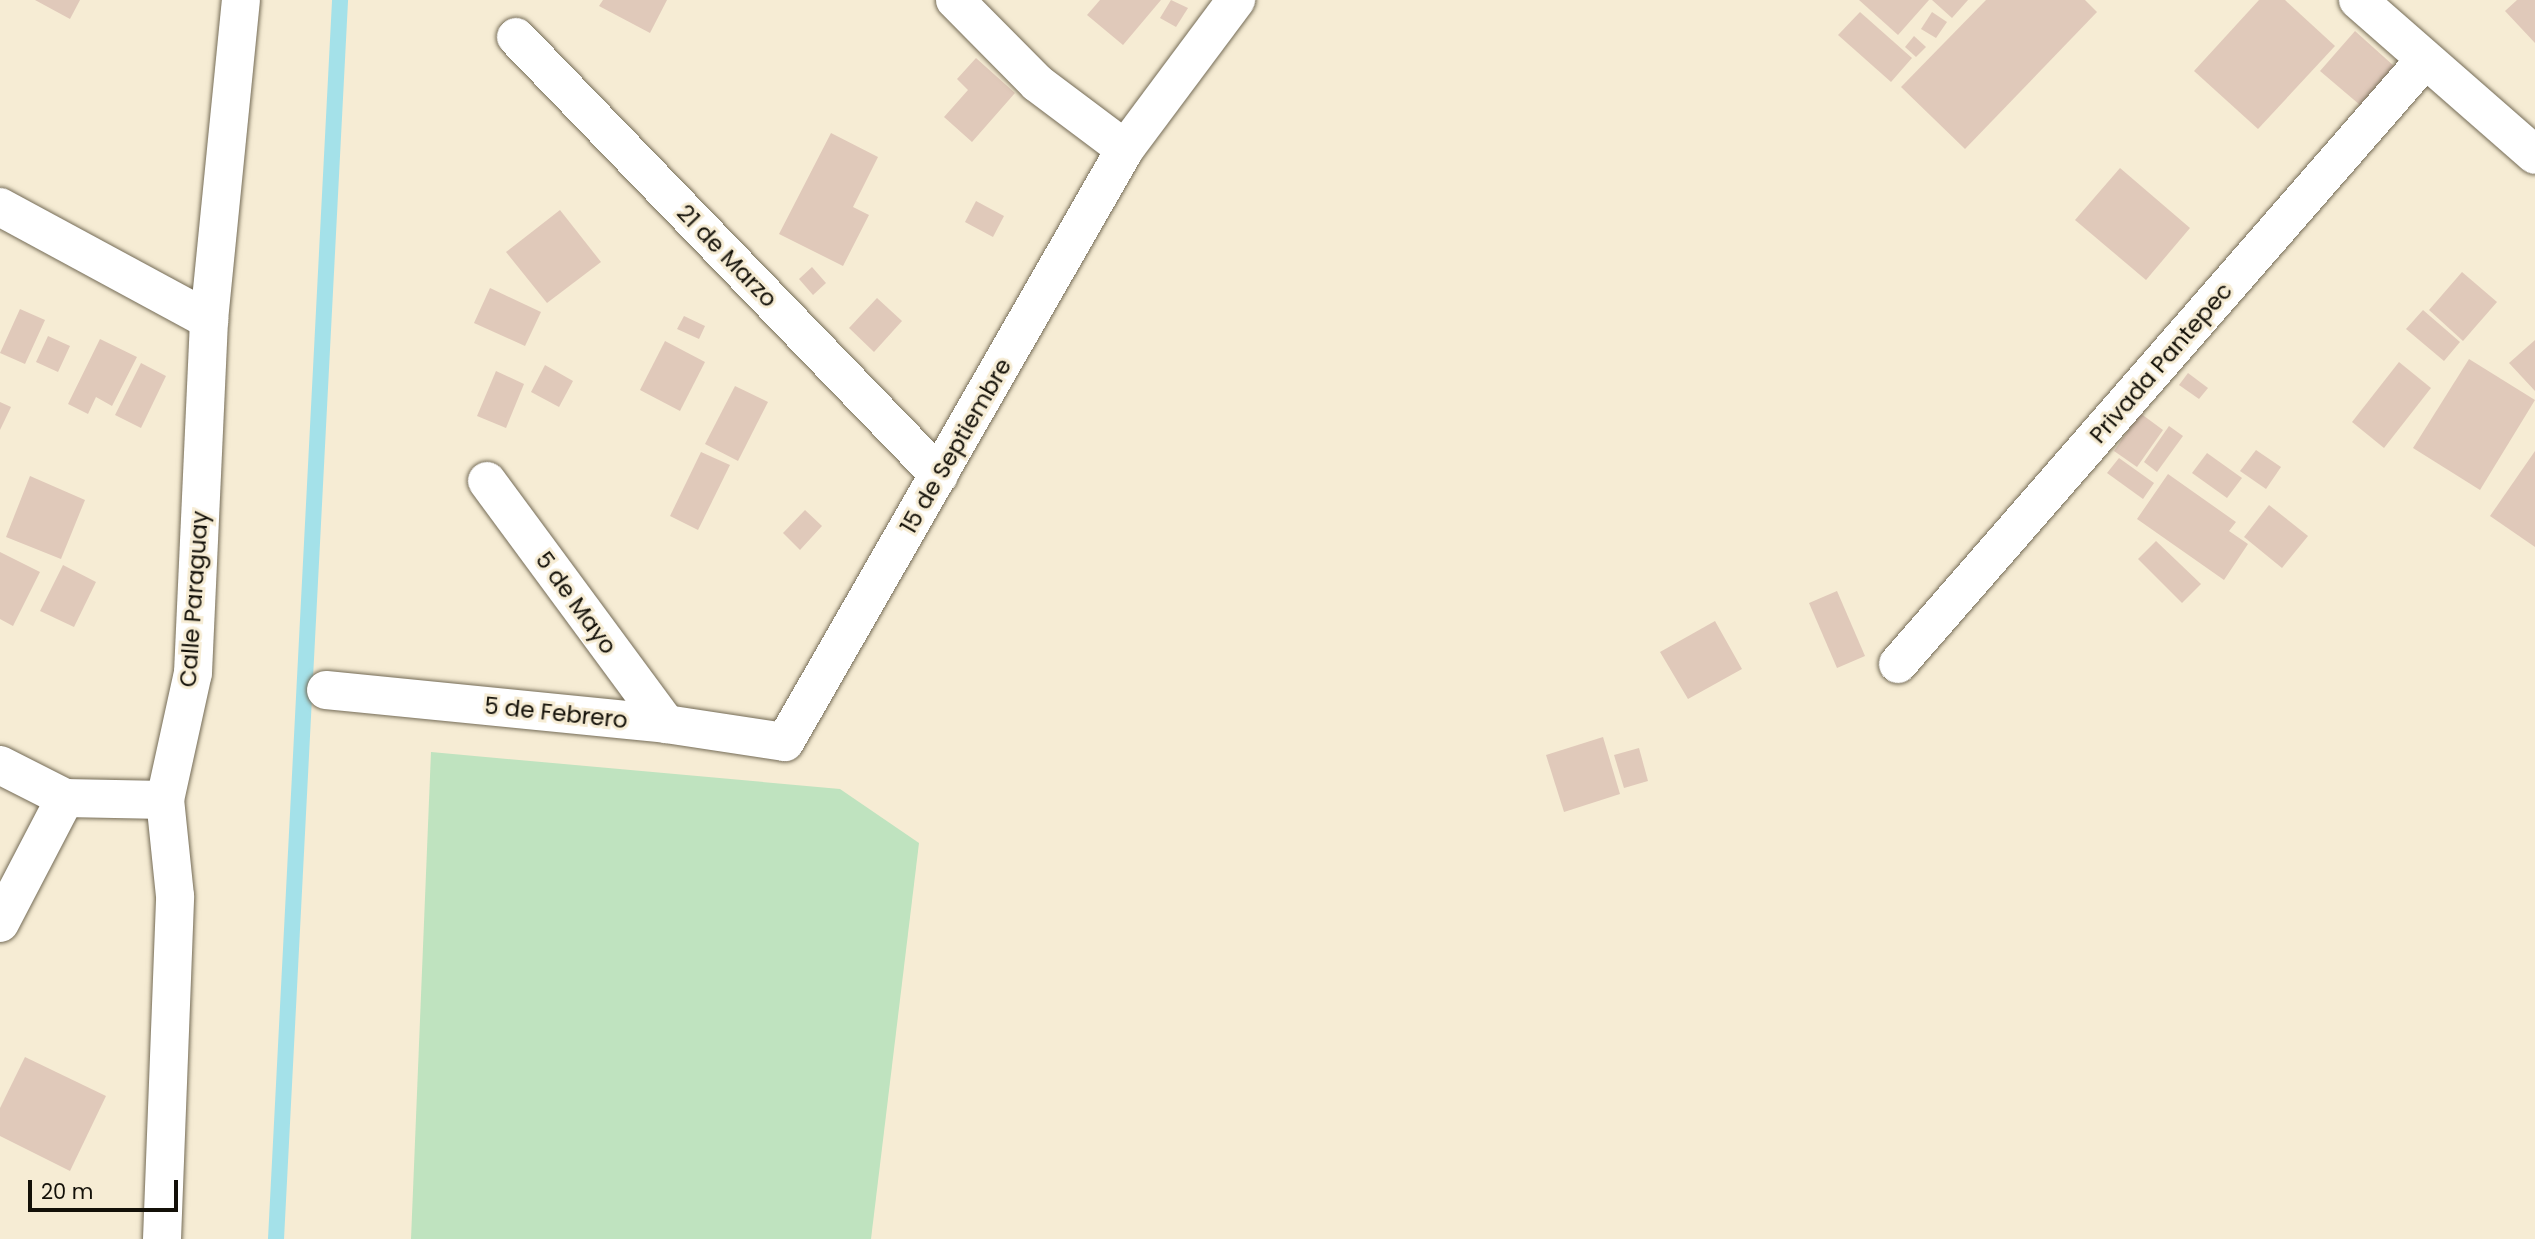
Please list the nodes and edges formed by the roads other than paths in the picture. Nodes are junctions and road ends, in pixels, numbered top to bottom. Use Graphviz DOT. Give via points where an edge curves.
graph roads {
  1 [pos="241,0"];
  2 [pos="955,0"];
  3 [pos="1236,0"];
  4 [pos="2363,2"];
  5 [pos="516,37"];
  6 [pos="2423,62"];
  7 [pos="1125,149"];
  8 [pos="2535,155"];
  9 [pos="0,207"];
  10 [pos="209,320"];
  11 [pos="939,475"];
  12 [pos="487,481"];
  13 [pos="1898,664"];
  14 [pos="326,690"];
  15 [pos="666,724"];
  16 [pos="785,742"];
  17 [pos="0,765"];
  18 [pos="65,798"];
  19 [pos="165,800"];
  20 [pos="0,923"];
  21 [pos="162,1239"];
  1 -- 10 [label="street, Calle Paraguay"];
  2 -- 7 [label="street" via="1037,83"];
  3 -- 7 [label="street, 15 de Septiembre"];
  4 -- 6 [label="street"];
  5 -- 11 [label="street, 21 de Marzo"];
  6 -- 8 [label="street"];
  6 -- 13 [label="street, Privada Pantepec"];
  7 -- 11 [label="street, 15 de Septiembre"];
  9 -- 10 [label="street"];
  10 -- 19 [label="street, Calle Paraguay" via="193,673"];
  11 -- 16 [label="street, 15 de Septiembre"];
  12 -- 15 [label="street, 5 de Mayo"];
  14 -- 15 [label="street, 5 de Febrero"];
  15 -- 16 [label="street, 5 de Febrero"];
  17 -- 18 [label="street"];
  18 -- 19 [label="street"];
  18 -- 20 [label="street"];
  19 -- 21 [label="street, Calle Paraguay" via="175,896"];
}
